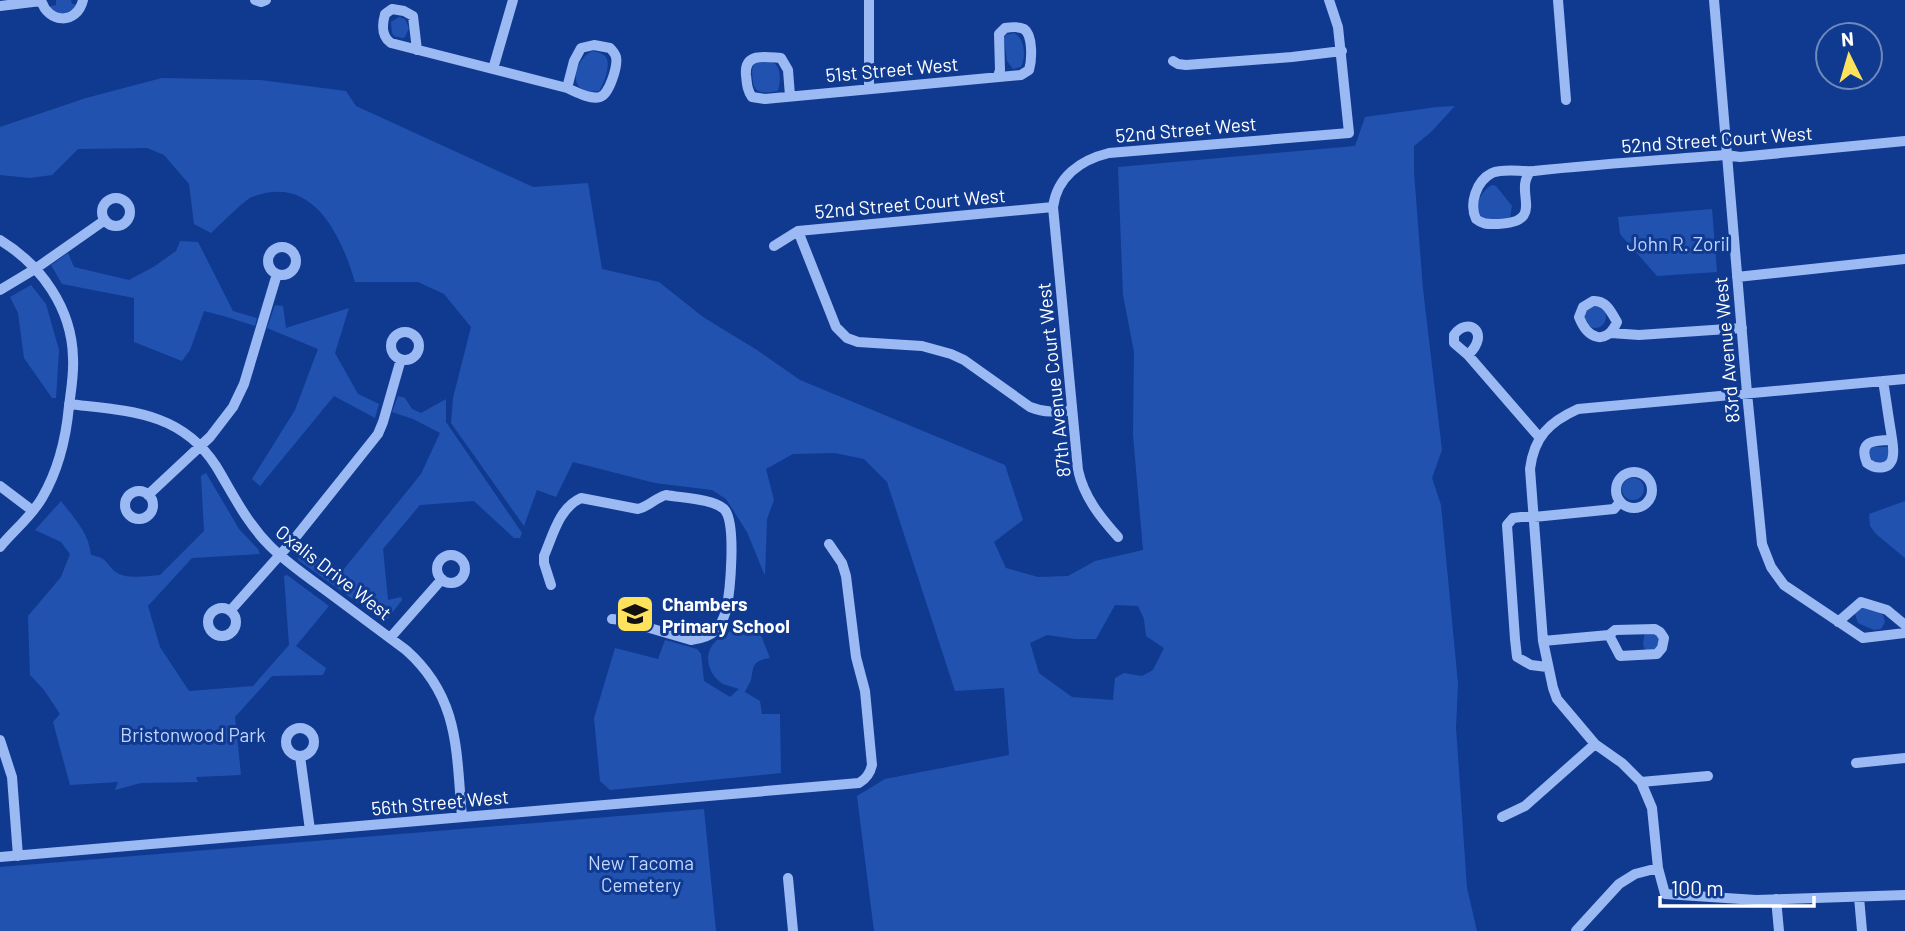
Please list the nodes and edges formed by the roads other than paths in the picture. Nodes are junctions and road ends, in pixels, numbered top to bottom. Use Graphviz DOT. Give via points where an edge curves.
graph roads {
  1 [pos="41,0"];
  2 [pos="83,0"];
  3 [pos="255,0"];
  4 [pos="266,0"];
  5 [pos="513,0"];
  6 [pos="869,0"];
  7 [pos="1329,0"];
  8 [pos="1558,0"];
  9 [pos="1714,0"];
  10 [pos="0,6"];
  11 [pos="417,50"];
  12 [pos="1342,51"];
  13 [pos="1172,61"];
  14 [pos="493,69"];
  15 [pos="998,76"];
  16 [pos="869,88"];
  17 [pos="567,89"];
  18 [pos="790,96"];
  19 [pos="1566,100"];
  20 [pos="1905,141"];
  21 [pos="1726,155"];
  22 [pos="1531,171"];
  23 [pos="1054,207"];
  24 [pos="105,220"];
  25 [pos="798,230"];
  26 [pos="0,240"];
  27 [pos="774,246"];
  28 [pos="1905,259"];
  29 [pos="35,268"];
  30 [pos="277,274"];
  31 [pos="1737,277"];
  32 [pos="0,290"];
  33 [pos="1742,328"];
  34 [pos="1611,333"];
  35 [pos="1468,355"];
  36 [pos="401,359"];
  37 [pos="1905,379"];
  38 [pos="1884,381"];
  39 [pos="1747,393"];
  40 [pos="69,404"];
  41 [pos="1072,410"];
  42 [pos="1540,438"];
  43 [pos="1892,440"];
  44 [pos="200,446"];
  45 [pos="0,486"];
  46 [pos="148,495"];
  47 [pos="1620,502"];
  48 [pos="33,511"];
  49 [pos="1534,517"];
  50 [pos="1118,537"];
  51 [pos="829,544"];
  52 [pos="0,547"];
  53 [pos="280,556"];
  54 [pos="442,579"];
  55 [pos="551,585"];
  56 [pos="230,611"];
  57 [pos="612,619"];
  58 [pos="1838,622"];
  59 [pos="1905,625"];
  60 [pos="1905,633"];
  61 [pos="1609,635"];
  62 [pos="390,638"];
  63 [pos="1543,640"];
  64 [pos="1547,667"];
  65 [pos="0,740"];
  66 [pos="1595,744"];
  67 [pos="300,756"];
  68 [pos="1905,758"];
  69 [pos="1856,763"];
  70 [pos="1708,776"];
  71 [pos="1641,782"];
  72 [pos="462,817"];
  73 [pos="1502,817"];
  74 [pos="310,830"];
  75 [pos="18,856"];
  76 [pos="0,857"];
  77 [pos="1658,868"];
  78 [pos="788,878"];
  79 [pos="1905,895"];
  80 [pos="1859,897"];
  81 [pos="1776,900"];
  82 [pos="793,931"];
  83 [pos="1576,931"];
  84 [pos="1779,931"];
  85 [pos="1862,931"];
  1 -- 2 [label="street" via="47,12 60,18 73,16"];
  1 -- 10 [label="street"];
  3 -- 4 [label="street"];
  5 -- 14 [label="street"];
  6 -- 16 [label="street"];
  7 -- 12 [label="street"];
  8 -- 19 [label="street"];
  9 -- 21 [label="street, 83rd Avenue West"];
  11 -- 14 [label="street"];
  12 -- 13 [label="street" via="1186,65"];
  12 -- 23 [label="street, 52nd Street West" via="1349,133 1097,156 1064,179"];
  14 -- 17 [label="street"];
  15 -- 15 [label="street, 51st Street West" via="999,34 1005,28 1027,31 1029,70"];
  15 -- 16 [label="street, 51st Street West"];
  16 -- 18 [label="street, 51st Street West"];
  17 -- 17 [label="street" via="580,48 610,48 616,62 604,95 593,97"];
  18 -- 18 [label="street, 51st Street West" via="752,97 747,62 781,58 788,69"];
  20 -- 21 [label="street, 52nd Street Court West"];
  21 -- 22 [label="street, 52nd Street Court West"];
  21 -- 31 [label="street, 83rd Avenue West"];
  22 -- 22 [label="street, 52nd Street Court West" via="1525,180 1522,217 1486,224 1476,219 1472,201 1488,175"];
  23 -- 25 [label="street, 52nd Street Court West"];
  23 -- 41 [label="street, 87th Avenue Court West"];
  24 -- 29 [label="street"];
  25 -- 27 [label="street, 52nd Street Court West"];
  25 -- 41 [label="street" via="836,327 847,338 937,349 964,360 1030,407 1052,413"];
  26 -- 29 [label="street"];
  28 -- 31 [label="street"];
  29 -- 32 [label="street"];
  29 -- 40 [label="street" via="55,295 68,326 73,359"];
  30 -- 44 [label="street" via="239,396"];
  31 -- 33 [label="street, 83rd Avenue West"];
  33 -- 34 [label="street"];
  33 -- 39 [label="street, 83rd Avenue West"];
  35 -- 42 [label="street"];
  36 -- 53 [label="street" via="377,434"];
  37 -- 38 [label="street"];
  38 -- 39 [label="street"];
  38 -- 43 [label="street"];
  39 -- 42 [label="street" via="1578,409 1551,425"];
  39 -- 58 [label="street, 83rd Avenue West" via="1766,555 1784,585"];
  40 -- 44 [label="street, Oxalis Drive West" via="159,419"];
  40 -- 48 [label="street" via="59,460"];
  41 -- 50 [label="street, 87th Avenue Court West" via="1081,483"];
  42 -- 49 [label="street" via="1530,469"];
  44 -- 46 [label="street"];
  44 -- 53 [label="street, Oxalis Drive West" via="248,520"];
  45 -- 48 [label="street"];
  47 -- 49 [label="street" via="1614,509"];
  48 -- 52 [label="street"];
  49 -- 63 [label="street"];
  49 -- 64 [label="street" via="1513,519 1507,525 1515,639 1522,662"];
  51 -- 72 [label="street, 56th Street West" via="846,576 864,691 872,765 865,780 854,785"];
  53 -- 56 [label="street"];
  53 -- 62 [label="street, Oxalis Drive West"];
  54 -- 62 [label="street"];
  55 -- 57 [label="street" via="544,556 561,516 580,498 638,509 666,495 715,504 727,513 732,552 726,611 716,630 691,640"];
  58 -- 59 [label="street" via="1861,602 1887,610"];
  58 -- 60 [label="street, 83rd Avenue West" via="1863,638"];
  61 -- 61 [label="street" via="1620,656 1657,654 1664,645 1661,634 1651,628 1615,630"];
  61 -- 63 [label="street"];
  62 -- 72 [label="street, Oxalis Drive West" via="422,665 445,702 454,734"];
  63 -- 64 [label="street"];
  64 -- 66 [label="street" via="1557,699"];
  65 -- 75 [label="street" via="12,777"];
  66 -- 71 [label="street"];
  66 -- 73 [label="street" via="1525,806"];
  67 -- 74 [label="street"];
  68 -- 69 [label="street"];
  70 -- 71 [label="street"];
  71 -- 77 [label="street" via="1652,808"];
  72 -- 74 [label="street, 56th Street West"];
  74 -- 75 [label="street, 56th Street West"];
  75 -- 76 [label="street, 56th Street West"];
  77 -- 81 [label="street" via="1665,894"];
  77 -- 83 [label="street" via="1619,884"];
  78 -- 82 [label="street"];
  79 -- 80 [label="street"];
  80 -- 81 [label="street"];
  80 -- 85 [label="street"];
  81 -- 84 [label="street"];
}
